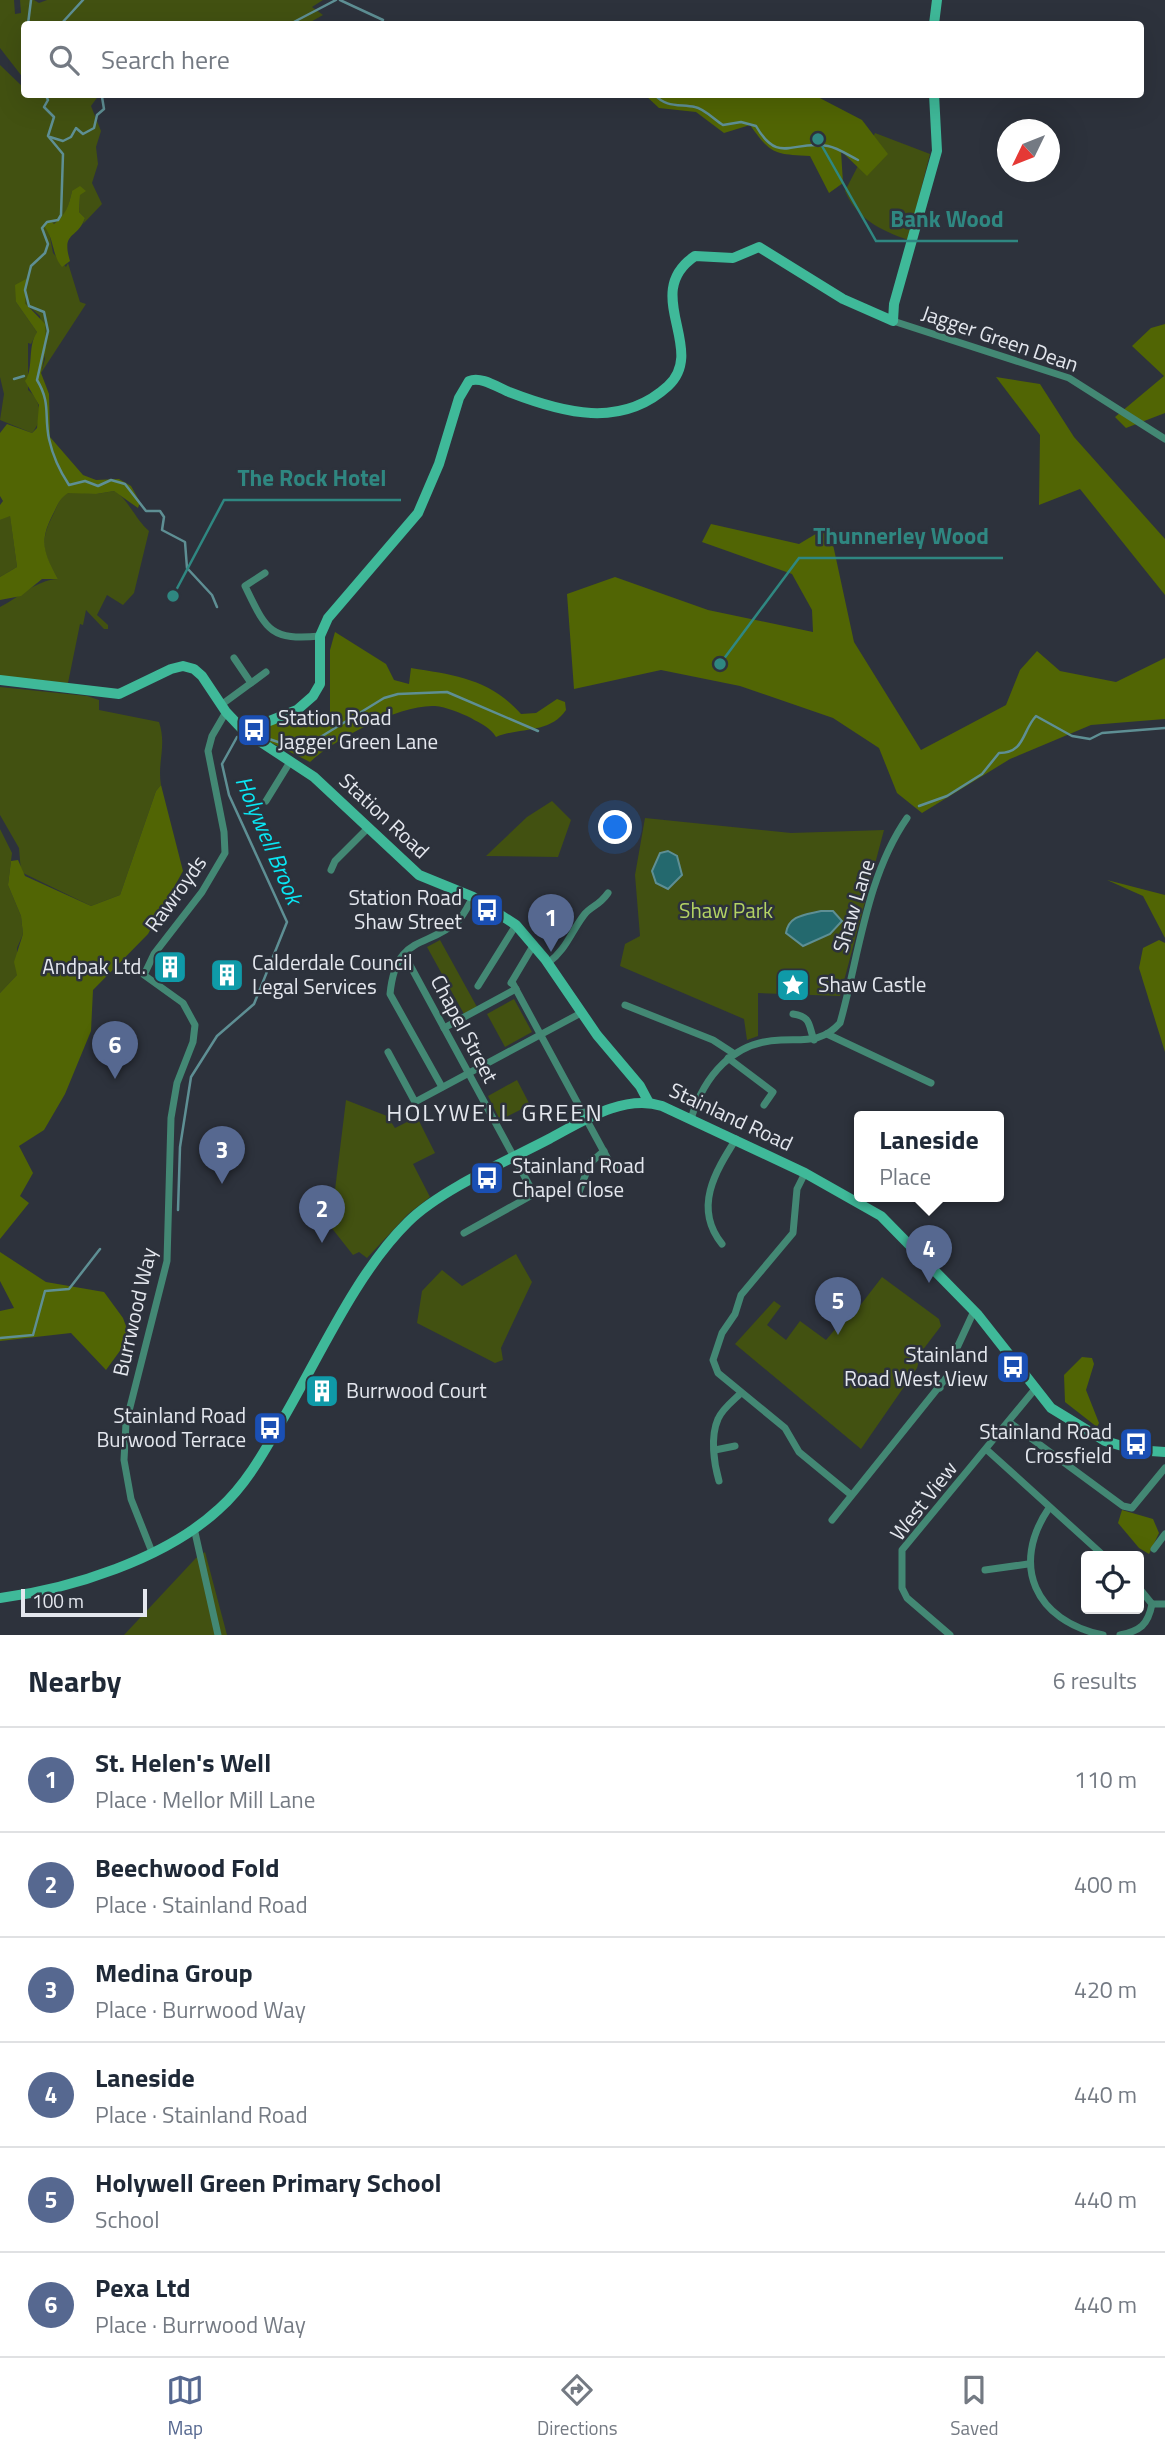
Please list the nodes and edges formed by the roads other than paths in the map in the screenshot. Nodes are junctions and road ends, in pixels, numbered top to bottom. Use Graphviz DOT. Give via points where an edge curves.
graph roads {
  1 [pos="937,0"];
  2 [pos="934,21"];
  3 [pos="934,98"];
  4 [pos="893,321"];
  5 [pos="1165,439"];
  6 [pos="265,573"];
  7 [pos="320,636"];
  8 [pos="234,658"];
  9 [pos="266,672"];
  10 [pos="0,680"];
  11 [pos="251,683"];
  12 [pos="223,709"];
  13 [pos="244,731"];
  14 [pos="290,762"];
  15 [pos="265,801"];
  16 [pos="907,818"];
  17 [pos="367,829"];
  18 [pos="331,870"];
  19 [pos="608,893"];
  20 [pos="473,897"];
  21 [pos="516,925"];
  22 [pos="533,946"];
  23 [pos="404,954"];
  24 [pos="548,963"];
  25 [pos="144,975"];
  26 [pos="514,985"];
  27 [pos="478,986"];
  28 [pos="625,1005"];
  29 [pos="581,1013"];
  30 [pos="793,1014"];
  31 [pos="444,1028"];
  32 [pos="540,1034"];
  33 [pos="827,1034"];
  34 [pos="814,1040"];
  35 [pos="388,1052"];
  36 [pos="731,1055"];
  37 [pos="468,1073"];
  38 [pos="931,1083"];
  39 [pos="442,1087"];
  40 [pos="648,1101"];
  41 [pos="764,1105"];
  42 [pos="586,1119"];
  43 [pos="691,1119"];
  44 [pos="736,1139"];
  45 [pos="604,1151"];
  46 [pos="514,1157"];
  47 [pos="629,1166"];
  48 [pos="805,1173"];
  49 [pos="579,1192"];
  50 [pos="854,1201"];
  51 [pos="856,1202"];
  52 [pos="464,1233"];
  53 [pos="722,1244"];
  54 [pos="974,1311"];
  55 [pos="948,1355"];
  56 [pos="929,1378"];
  57 [pos="946,1378"];
  58 [pos="940,1388"];
  59 [pos="1035,1389"];
  60 [pos="741,1393"];
  61 [pos="1009,1422"];
  62 [pos="735,1446"];
  63 [pos="715,1450"];
  64 [pos="987,1450"];
  65 [pos="1165,1452"];
  66 [pos="1165,1468"];
  67 [pos="719,1482"];
  68 [pos="850,1494"];
  69 [pos="1049,1508"];
  70 [pos="832,1520"];
  71 [pos="194,1528"];
  72 [pos="1165,1534"];
  73 [pos="1154,1549"];
  74 [pos="1098,1551"];
  75 [pos="152,1552"];
  76 [pos="1028,1564"];
  77 [pos="985,1570"];
  78 [pos="1144,1595"];
  79 [pos="0,1598"];
  80 [pos="1165,1604"];
  81 [pos="1152,1605"];
  82 [pos="218,1635"];
  83 [pos="950,1635"];
  84 [pos="1103,1635"];
  85 [pos="1120,1635"];
  1 -- 2 [label="street"];
  3 -- 4 [label="street" via="937,151"];
  4 -- 5 [label="street, Jagger Green Dean" via="1069,378"];
  4 -- 7 [label="street" via="843,299 759,247 733,258 695,256 677,274 673,286 676,331 684,353 682,367 661,392 630,410 599,415 558,408 482,381 469,381 418,513 328,618"];
  6 -- 7 [label="street" via="245,586 268,626 290,639"];
  7 -- 13 [label="street" via="320,684 313,696 297,710"];
  8 -- 11 [label="street"];
  9 -- 11 [label="street"];
  10 -- 12 [label="street, Station Road" via="119,694 186,666 202,676"];
  11 -- 12 [label="street"];
  12 -- 13 [label="street, Station Road"];
  12 -- 25 [label="street, Rawroyds" via="208,751 225,853"];
  13 -- 14 [label="street, Station Road"];
  14 -- 15 [label="street"];
  14 -- 17 [label="street, Station Road" via="333,793"];
  16 -- 33 [label="street, Shaw Lane" via="892,844 869,908 840,1023"];
  17 -- 18 [label="street"];
  17 -- 20 [label="street, Station Road" via="419,875"];
  19 -- 24 [label="street" via="599,906 586,912 568,944"];
  20 -- 21 [label="street, Station Road"];
  20 -- 23 [label="street" via="458,920"];
  21 -- 22 [label="street, Station Road"];
  21 -- 27 [label="street"];
  22 -- 24 [label="street, Station Road"];
  22 -- 26 [label="street"];
  23 -- 31 [label="street, Chapel Street"];
  23 -- 39 [label="street" via="391,980 390,994"];
  24 -- 29 [label="street, Station Road"];
  25 -- 75 [label="street, Burrwood Way" via="183,1003 195,1025 171,1118 167,1261 126,1423 124,1460 131,1499"];
  26 -- 31 [label="street" via="503,996"];
  26 -- 32 [label="street"];
  28 -- 36 [label="street" via="713,1040"];
  29 -- 32 [label="street"];
  29 -- 40 [label="street, Station Road"];
  30 -- 34 [label="street" via="804,1016 811,1024"];
  31 -- 37 [label="street, Chapel Street"];
  32 -- 37 [label="street"];
  32 -- 42 [label="street"];
  33 -- 34 [label="street"];
  33 -- 38 [label="street"];
  34 -- 36 [label="street" via="766,1041"];
  35 -- 39 [label="street" via="415,1101"];
  36 -- 41 [label="street" via="773,1093"];
  36 -- 43 [label="street" via="708,1081"];
  37 -- 39 [label="street"];
  37 -- 46 [label="street, Chapel Street"];
  40 -- 42 [label="street, Stainland Road" via="630,1102"];
  40 -- 43 [label="street, Stainland Road"];
  42 -- 45 [label="street"];
  42 -- 46 [label="street, Stainland Road"];
  43 -- 44 [label="street, Stainland Road"];
  44 -- 48 [label="street, Stainland Road"];
  44 -- 53 [label="street" via="713,1177 707,1202 709,1220"];
  45 -- 47 [label="street" via="610,1163 624,1169"];
  45 -- 49 [label="street" via="590,1163"];
  46 -- 52 [label="street, Chapel Street" via="534,1194"];
  46 -- 71 [label="street, Stainland Road" via="435,1202 384,1248 243,1483"];
  48 -- 50 [label="street, Stainland Road"];
  48 -- 60 [label="street" via="797,1189 793,1233 741,1295 713,1360 718,1373"];
  51 -- 54 [label="street, Stainland Road" via="881,1216"];
  54 -- 55 [label="street" via="956,1350"];
  54 -- 59 [label="street, Stainland Road"];
  56 -- 58 [label="street"];
  57 -- 58 [label="street"];
  58 -- 68 [label="street"];
  59 -- 61 [label="street, West View"];
  59 -- 65 [label="street, Stainland Road" via="1051,1408 1105,1441"];
  60 -- 63 [label="street" via="718,1417"];
  60 -- 68 [label="street" via="785,1427 799,1452"];
  61 -- 64 [label="street, West View"];
  61 -- 66 [label="street" via="1123,1506 1132,1508"];
  62 -- 63 [label="street"];
  63 -- 67 [label="street"];
  64 -- 69 [label="street"];
  64 -- 83 [label="street, West View" via="902,1550 902,1588 907,1598"];
  68 -- 70 [label="street"];
  69 -- 74 [label="street"];
  69 -- 76 [label="street" via="1035,1529"];
  71 -- 75 [label="street, Stainland Road"];
  71 -- 82 [label="street"];
  72 -- 73 [label="street"];
  75 -- 79 [label="street, Stainland Road" via="88,1579"];
  76 -- 77 [label="street"];
  76 -- 84 [label="street" via="1047,1606 1065,1622"];
  78 -- 81 [label="street"];
  80 -- 81 [label="street"];
  81 -- 85 [label="street" via="1149,1621 1136,1632"];
}
